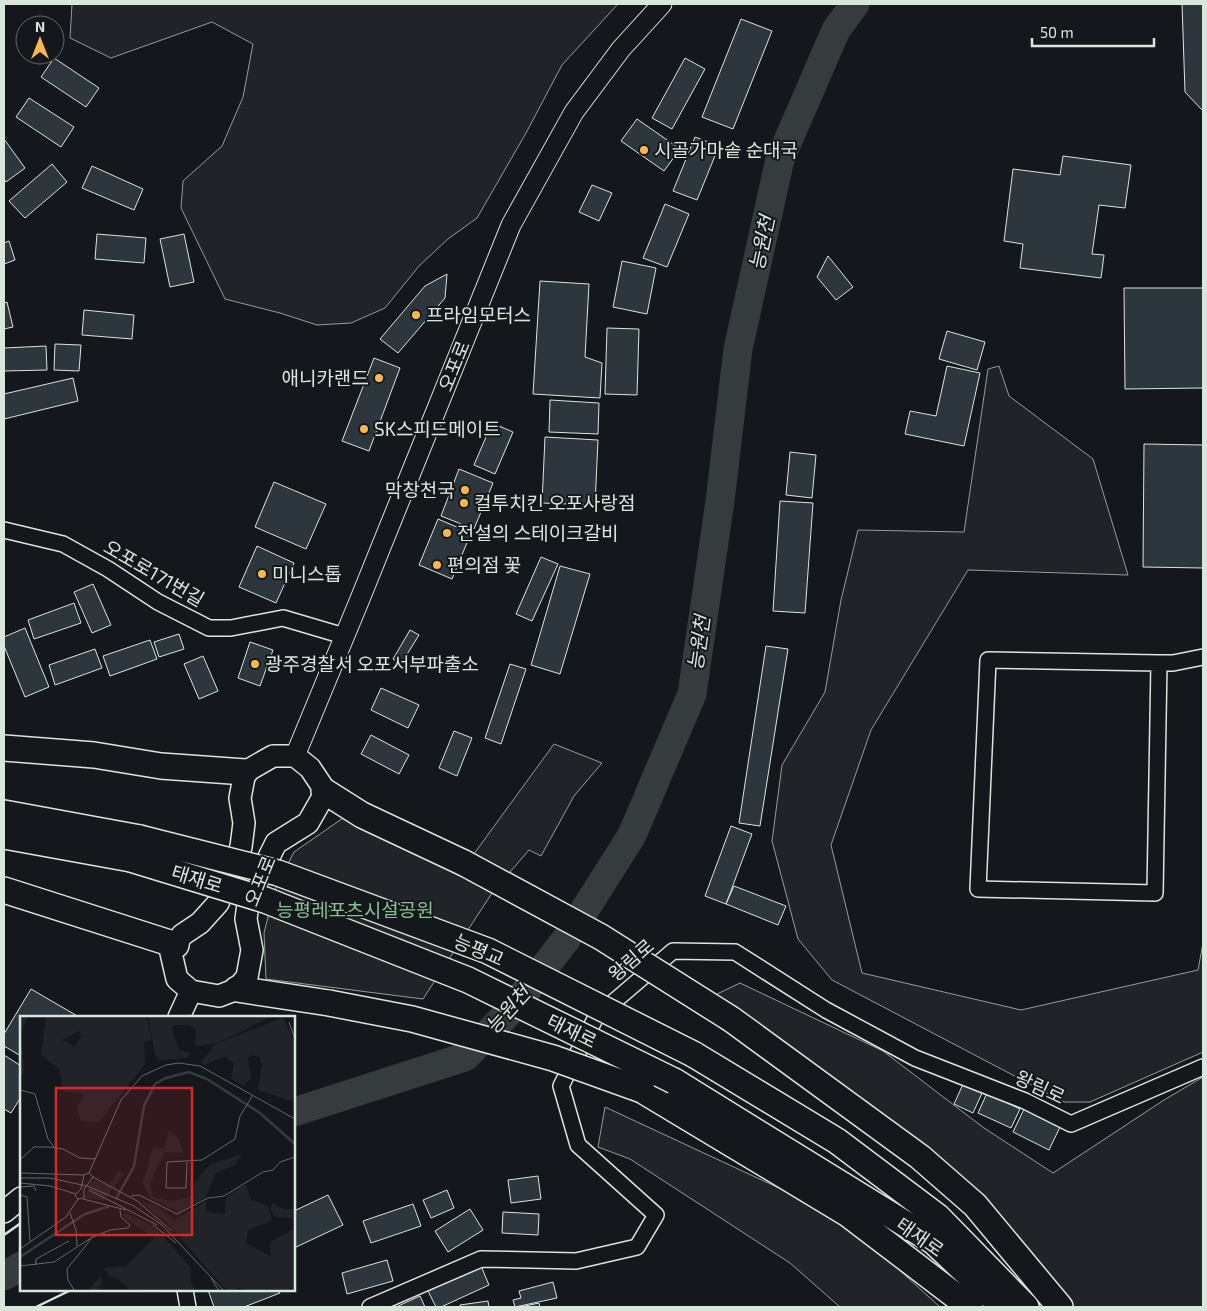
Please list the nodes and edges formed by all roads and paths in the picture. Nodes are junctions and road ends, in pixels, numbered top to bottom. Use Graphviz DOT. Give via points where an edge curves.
graph roads {
  1 [pos="662,4"];
  2 [pos="4,530"];
  3 [pos="344,636"];
  4 [pos="1203,657"];
  5 [pos="1159,663"];
  6 [pos="4,748"];
  7 [pos="295,756"];
  8 [pos="245,772"];
  9 [pos="324,791"];
  10 [pos="4,813"];
  11 [pos="4,836"];
  12 [pos="136,849"];
  13 [pos="4,890"];
  14 [pos="176,945"];
  15 [pos="237,989"];
  16 [pos="191,992"];
  17 [pos="179,1016"];
  18 [pos="693,1054"];
  19 [pos="1203,1067"];
  20 [pos="20,1199"];
  21 [pos="4,1212"];
  22 [pos="185,1291"];
  23 [pos="188,1307"];
  24 [pos="370,1307"];
  25 [pos="970,1307"];
  26 [pos="1003,1307"];
  27 [pos="1026,1307"];
  28 [pos="1060,1307"];
  1 -- 3 [label="street, 오포로" via="621,49 574,112 511,225"];
  2 -- 3 [label="street, 오포로171번길" via="64,544 158,602 209,628 231,628 283,618"];
  3 -- 7 [label="street, 오포로"];
  4 -- 5 [label="street"];
  5 -- 5 [label="street" via="988,660 978,889 1155,893"];
  6 -- 8 [label="highway"];
  7 -- 8 [label="main road" via="273,756"];
  7 -- 9 [label="main road" via="310,768"];
  8 -- 14 [label="main road, 오포로" via="240,798 244,823 237,857 218,903 200,923 182,935"];
  9 -- 15 [label="main road, 오포로" via="308,823 276,842 249,897 246,919 252,950 247,977"];
  9 -- 28 [label="highway, bridge" via="362,815 464,862 601,937 731,1019 948,1181 975,1205"];
  10 -- 12 [label="highway, 태재로"];
  11 -- 12 [label="highway, 태재로"];
  12 -- 18 [label="highway, 능평교, bridge" via="278,873 488,951"];
  12 -- 26 [label="highway, 태재로, bridge" via="468,980 674,1081 933,1242"];
  13 -- 14 [label="highway"];
  14 -- 16 [label="main road" via="171,953 177,979"];
  15 -- 16 [label="main road" via="219,996"];
  15 -- 25 [label="highway, bridge" via="412,1019 553,1058 642,1090 848,1214"];
  16 -- 17 [label="main road"];
  18 -- 27 [label="highway, 태재로" via="837,1141 938,1217"];
  19 -- 24 [label="street, 왕림로" via="1071,1124 1025,1101 915,1058 826,1010 735,952 673,951 596,1018 561,1086 578,1145 656,1215 637,1247 576,1261 481,1259"];
  20 -- 21 [label="main road"];
  22 -- 23 [label="street"];
}
